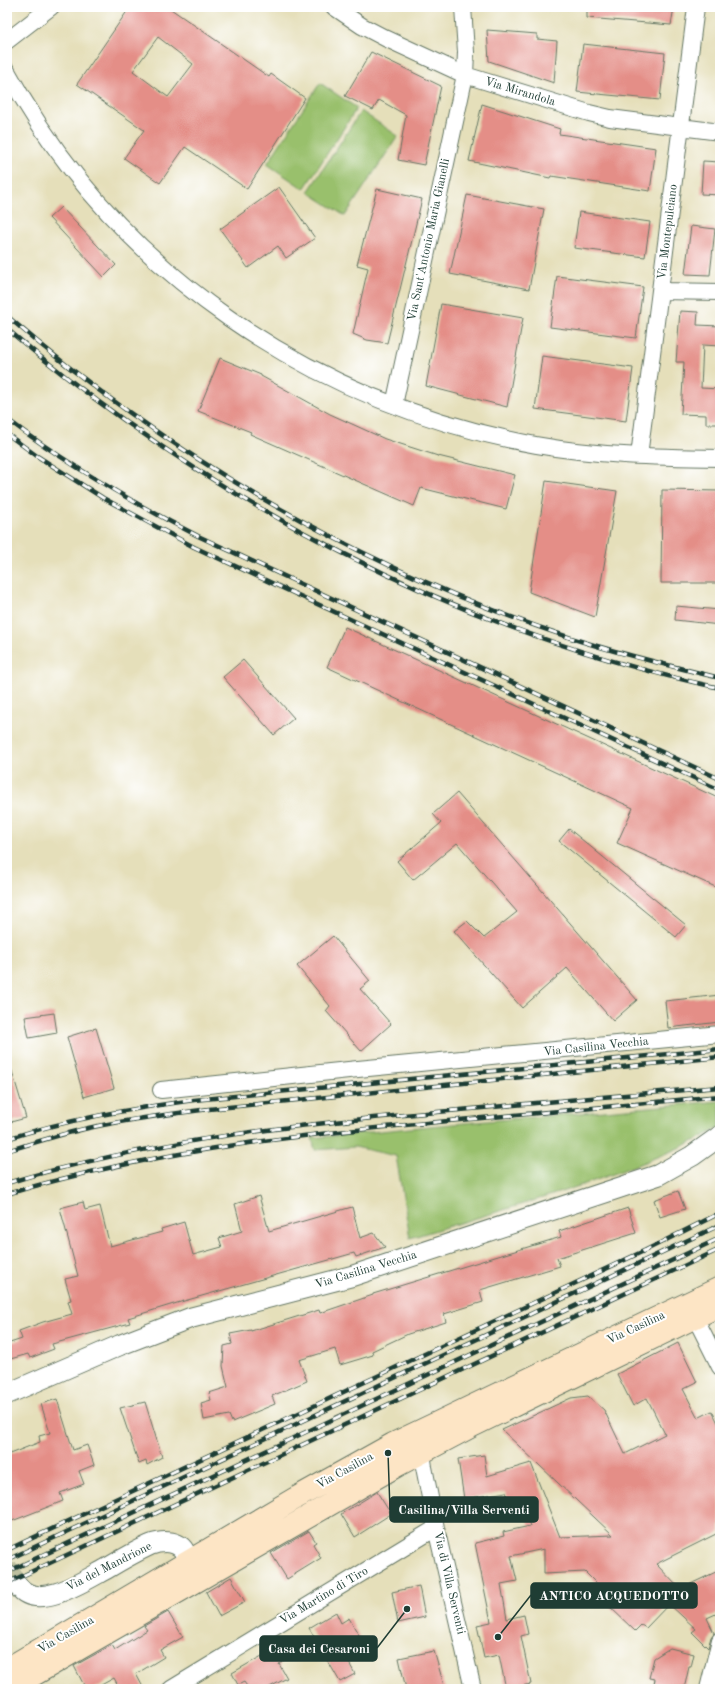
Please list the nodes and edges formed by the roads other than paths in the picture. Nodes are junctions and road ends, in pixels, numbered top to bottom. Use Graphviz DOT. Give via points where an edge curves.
graph roads {
  1 [pos="51,7"];
  2 [pos="334,7"];
  3 [pos="463,7"];
  4 [pos="696,7"];
  5 [pos="7,41"];
  6 [pos="7,71"];
  7 [pos="465,75"];
  8 [pos="680,128"];
  9 [pos="720,132"];
  10 [pos="660,291"];
  11 [pos="720,292"];
  12 [pos="394,405"];
  13 [pos="638,456"];
  14 [pos="720,458"];
  15 [pos="720,1034"];
  16 [pos="161,1090"];
  17 [pos="720,1136"];
  18 [pos="720,1288"];
  19 [pos="720,1305"];
  20 [pos="695,1317"];
  21 [pos="720,1367"];
  22 [pos="7,1394"];
  23 [pos="422,1453"];
  24 [pos="436,1528"];
  25 [pos="183,1564"];
  26 [pos="19,1588"];
  27 [pos="720,1640"];
  28 [pos="7,1669"];
  29 [pos="9,1689"];
  30 [pos="171,1689"];
  31 [pos="473,1689"];
  32 [pos="708,1689"];
  1 -- 5 [label="street"];
  2 -- 7 [label="street, Via Mirandola" via="385,38"];
  3 -- 7 [label="street, Via Sant'Antonio Maria Gianelli"];
  4 -- 8 [label="street, Via Montepulciano"];
  6 -- 12 [label="street" via="32,115 75,176 138,243 180,282 224,316 286,354 341,383"];
  7 -- 8 [label="street, Via Mirandola" via="589,113"];
  7 -- 12 [label="street, Via Sant'Antonio Maria Gianelli"];
  8 -- 9 [label="street, Via Mirandola"];
  8 -- 10 [label="street, Via Montepulciano"];
  10 -- 11 [label="street"];
  10 -- 13 [label="street, Via Montepulciano"];
  12 -- 13 [label="street" via="519,441 595,453"];
  13 -- 14 [label="street"];
  15 -- 16 [label="street, Via Casilina Vecchia"];
  17 -- 22 [label="street, Via Casilina Vecchia" via="692,1156 658,1175 352,1276 190,1318"];
  18 -- 25 [label="main road, Via Casilina" via="414,1434 296,1498"];
  19 -- 20 [label="main road, Via Casilina"];
  20 -- 21 [label="street"];
  20 -- 23 [label="main road, Via Casilina"];
  23 -- 24 [label="street, Via di Villa Serventi"];
  23 -- 29 [label="main road, Via Casilina"];
  24 -- 30 [label="street, Via Martino di Tiro"];
  24 -- 31 [label="street, Via di Villa Serventi"];
  25 -- 26 [label="street, Via del Mandrione" via="186,1556 182,1548 173,1543 160,1541 71,1589 39,1597"];
  25 -- 28 [label="main road, Via Casilina"];
  27 -- 32 [label="street"];
}
